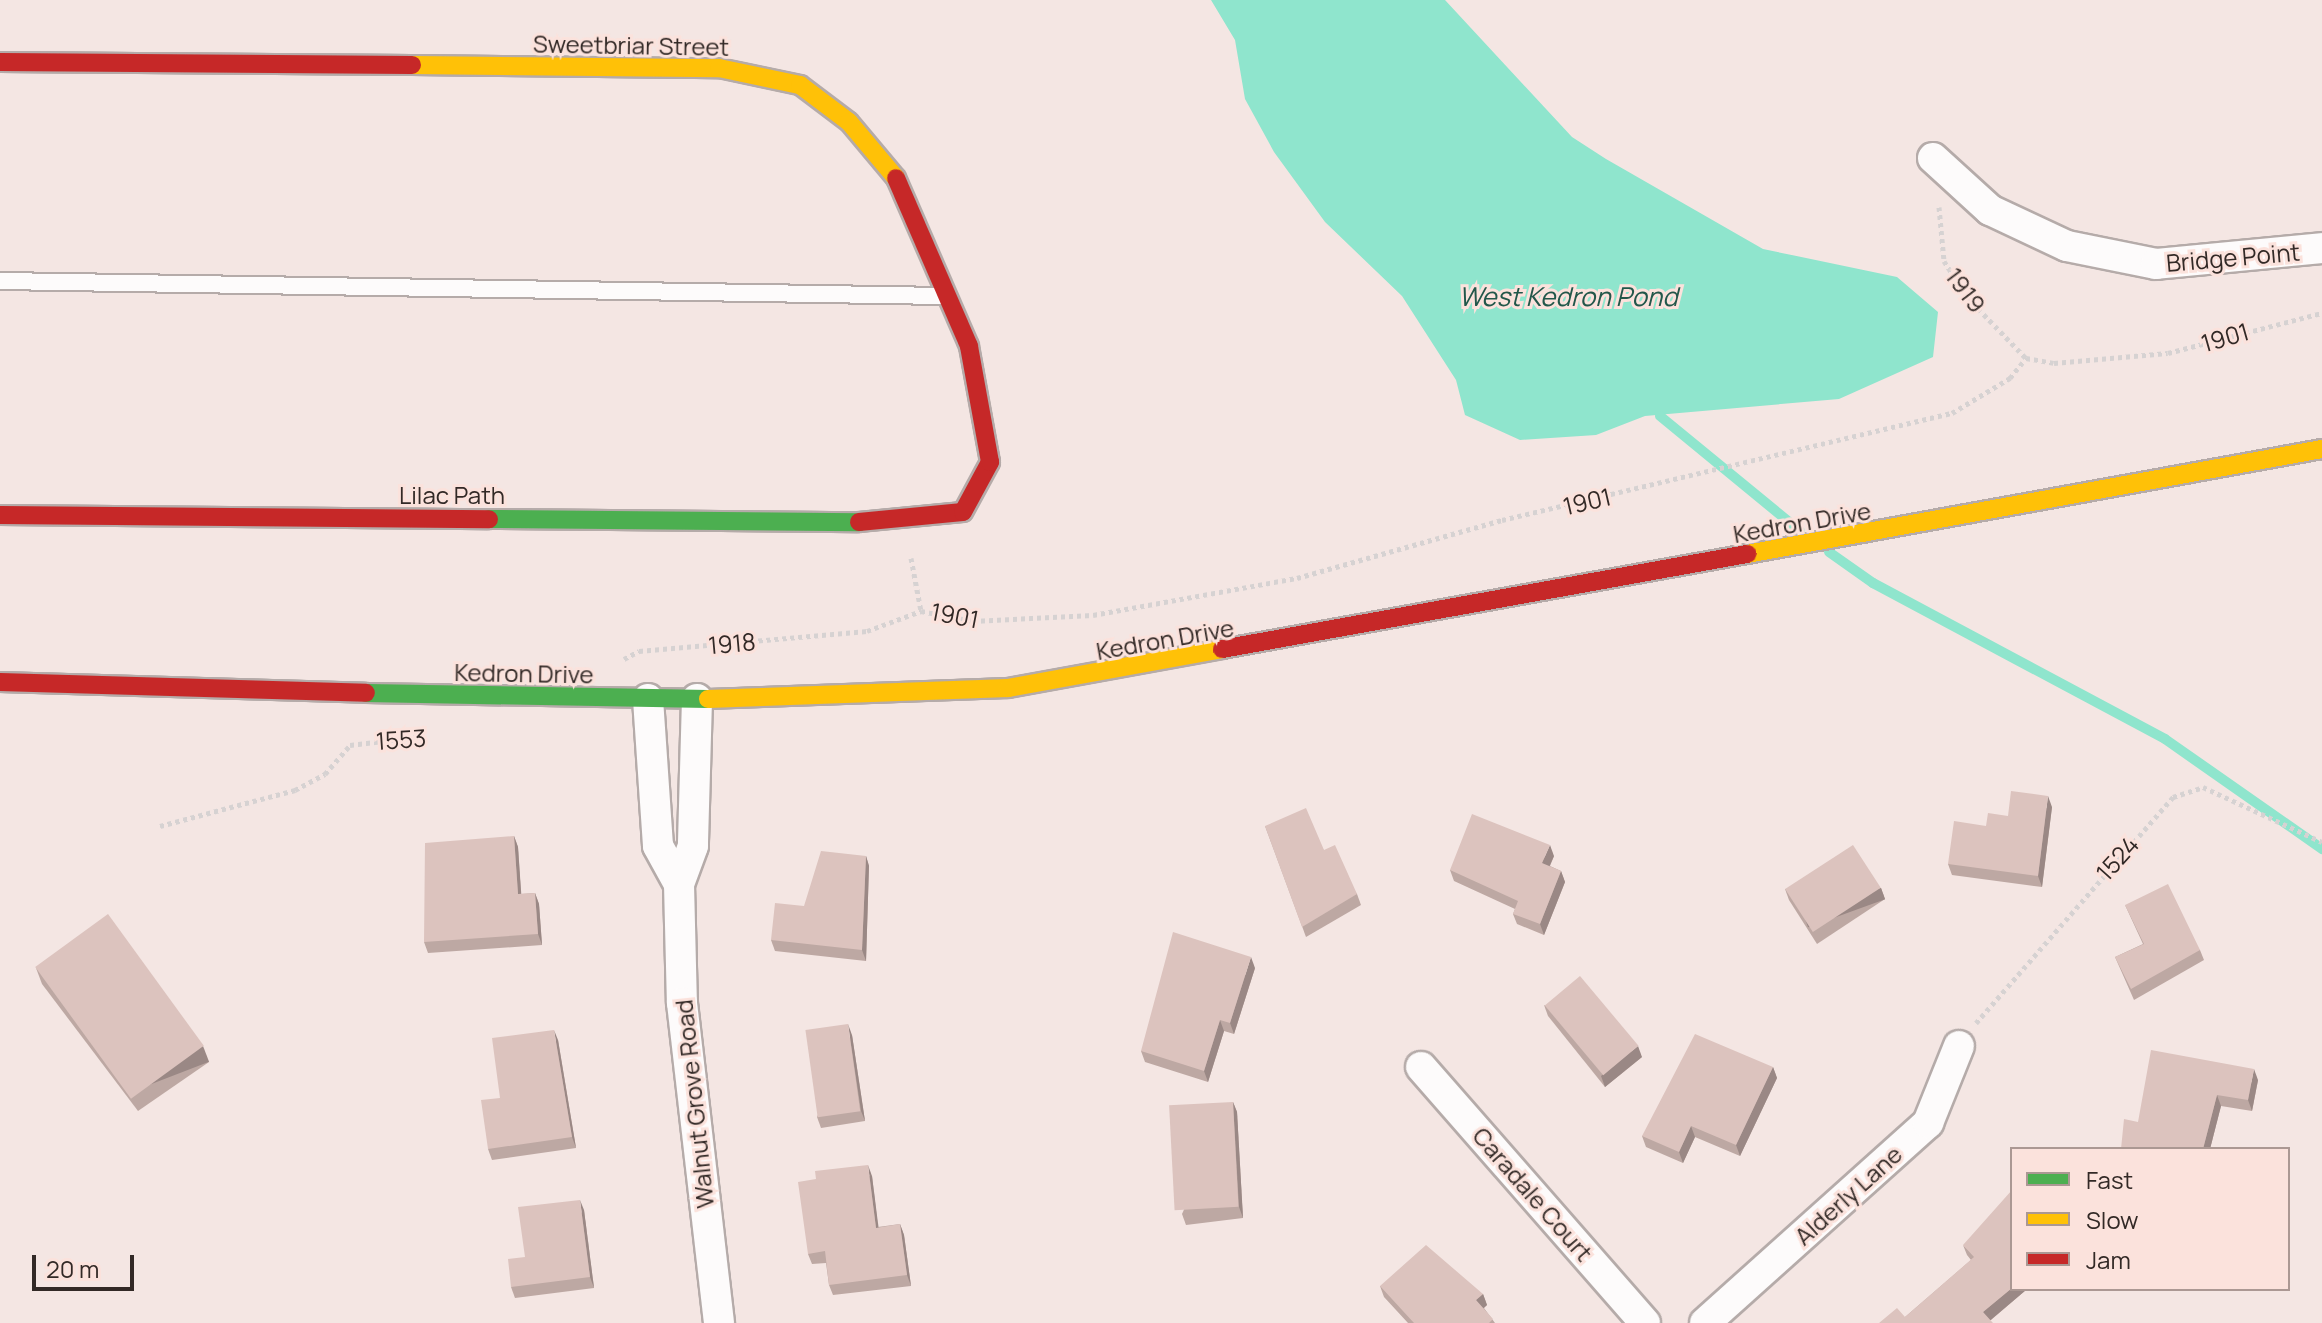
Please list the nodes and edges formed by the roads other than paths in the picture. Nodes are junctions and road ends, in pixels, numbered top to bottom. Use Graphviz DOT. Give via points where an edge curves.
graph roads {
  1 [pos="0,62"];
  2 [pos="1933,158"];
  3 [pos="2322,248"];
  4 [pos="0,281"];
  5 [pos="950,296"];
  6 [pos="2322,449"];
  7 [pos="0,515"];
  8 [pos="903,522"];
  9 [pos="0,682"];
  10 [pos="634,698"];
  11 [pos="697,699"];
  12 [pos="679,884"];
  13 [pos="1959,1046"];
  14 [pos="1421,1067"];
  15 [pos="719,1323"];
  16 [pos="1645,1323"];
  17 [pos="1705,1323"];
  1 -- 5 [label="street, Sweetbriar Street" via="719,68 800,85 849,122 907,190"];
  2 -- 3 [label="street, Bridge Point" via="1990,210 2067,246 2156,264"];
  4 -- 5 [label="lane"];
  5 -- 8 [label="street, Sweetbriar Street" via="989,428 990,462 963,512"];
  6 -- 11 [label="street, Kedron Drive" via="1023,686 879,698"];
  7 -- 8 [label="street, Lilac Path"];
  9 -- 10 [label="street, Kedron Drive"];
  10 -- 11 [label="street, Kedron Drive"];
  10 -- 12 [label="street, Walnut Grove Road" via="658,846"];
  11 -- 12 [label="street, Walnut Grove Road" via="693,846"];
  12 -- 15 [label="street, Walnut Grove Road" via="682,1003"];
  13 -- 17 [label="street, Alderly Lane" via="1928,1123"];
  14 -- 16 [label="street, Caradale Court"];
}
